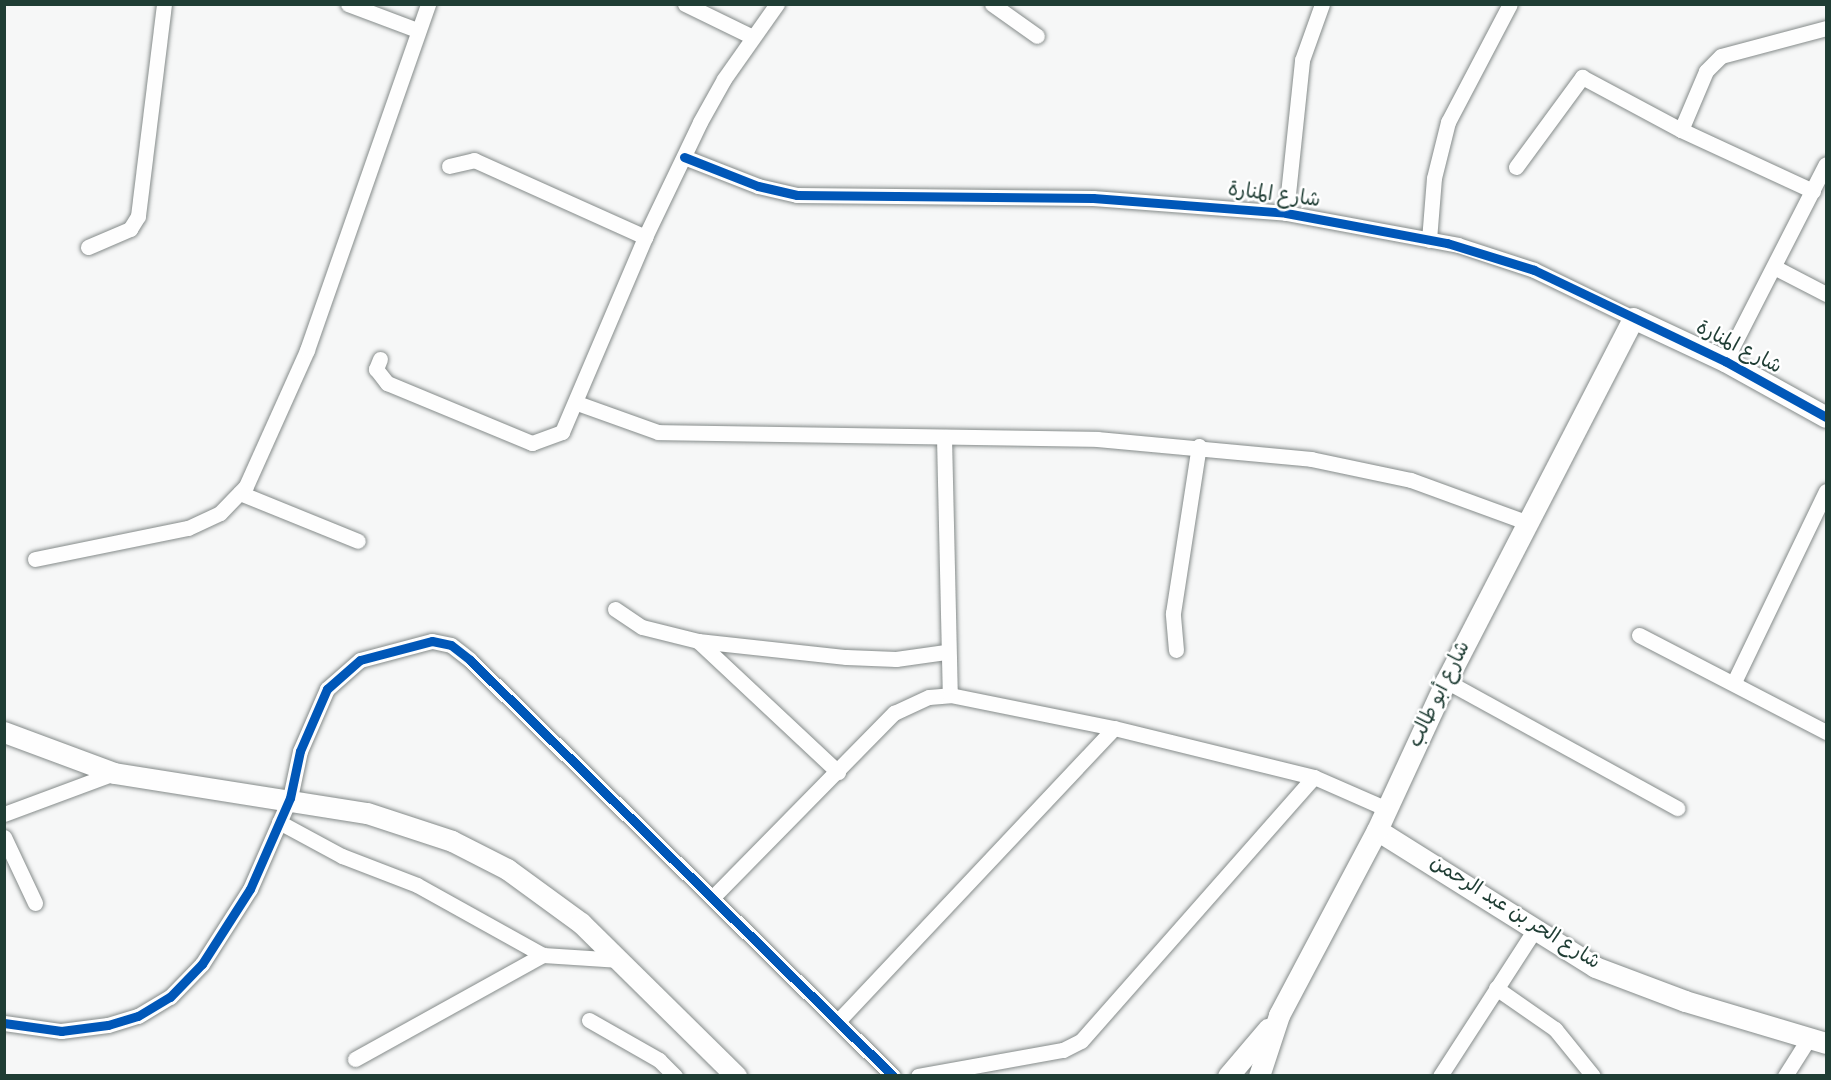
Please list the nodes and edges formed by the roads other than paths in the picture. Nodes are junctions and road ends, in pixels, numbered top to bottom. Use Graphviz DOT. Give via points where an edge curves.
graph roads {
  1 [pos="164,4"];
  2 [pos="348,4"];
  3 [pos="428,4"];
  4 [pos="685,4"];
  5 [pos="777,4"];
  6 [pos="992,4"];
  7 [pos="1322,4"];
  8 [pos="1510,4"];
  9 [pos="1827,28"];
  10 [pos="417,30"];
  11 [pos="751,36"];
  12 [pos="1037,36"];
  13 [pos="1681,130"];
  14 [pos="684,157"];
  15 [pos="1827,164"];
  16 [pos="449,166"];
  17 [pos="1516,167"];
  18 [pos="1813,191"];
  19 [pos="1286,213"];
  20 [pos="645,237"];
  21 [pos="1429,240"];
  22 [pos="88,248"];
  23 [pos="1774,267"];
  24 [pos="1827,294"];
  25 [pos="1633,318"];
  26 [pos="380,359"];
  27 [pos="1725,361"];
  28 [pos="578,404"];
  29 [pos="1827,417"];
  30 [pos="944,437"];
  31 [pos="1199,446"];
  32 [pos="1827,491"];
  33 [pos="240,493"];
  34 [pos="1526,522"];
  35 [pos="358,541"];
  36 [pos="34,559"];
  37 [pos="615,609"];
  38 [pos="1639,635"];
  39 [pos="698,641"];
  40 [pos="1176,650"];
  41 [pos="946,652"];
  42 [pos="1446,681"];
  43 [pos="1734,682"];
  44 [pos="950,695"];
  45 [pos="1114,728"];
  46 [pos="4,732"];
  47 [pos="1827,732"];
  48 [pos="838,772"];
  49 [pos="114,773"];
  50 [pos="1314,777"];
  51 [pos="290,798"];
  52 [pos="1677,808"];
  53 [pos="1387,809"];
  54 [pos="4,814"];
  55 [pos="279,822"];
  56 [pos="1377,830"];
  57 [pos="4,837"];
  58 [pos="712,898"];
  59 [pos="35,903"];
  60 [pos="1535,929"];
  61 [pos="543,955"];
  62 [pos="620,960"];
  63 [pos="1496,988"];
  64 [pos="1280,1015"];
  65 [pos="589,1020"];
  66 [pos="839,1020"];
  67 [pos="4,1023"];
  68 [pos="1818,1041"];
  69 [pos="355,1059"];
  70 [pos="675,1076"];
  71 [pos="736,1076"];
  72 [pos="893,1076"];
  73 [pos="918,1076"];
  74 [pos="1228,1076"];
  75 [pos="1259,1076"];
  76 [pos="1440,1076"];
  77 [pos="1593,1076"];
  78 [pos="1785,1076"];
  1 -- 22 [label="street" via="138,216 130,229"];
  2 -- 10 [label="street"];
  3 -- 10 [label="street"];
  4 -- 11 [label="street"];
  5 -- 11 [label="street"];
  6 -- 12 [label="street"];
  7 -- 19 [label="street" via="1302,60"];
  8 -- 21 [label="street" via="1448,122 1434,178"];
  9 -- 13 [label="street" via="1721,56 1706,71"];
  10 -- 33 [label="street" via="307,350 274,431"];
  11 -- 14 [label="street" via="723,79"];
  13 -- 17 [label="street" via="1582,77"];
  13 -- 18 [label="street"];
  14 -- 19 [label="street, شارع المنارة" via="758,186 796,195 1093,198"];
  14 -- 20 [label="street"];
  15 -- 18 [label="street"];
  16 -- 20 [label="street" via="474,160"];
  18 -- 23 [label="street"];
  19 -- 21 [label="street, شارع المنارة"];
  20 -- 28 [label="street"];
  21 -- 25 [label="street, شارع المنارة" via="1534,270"];
  23 -- 24 [label="street"];
  23 -- 27 [label="street"];
  25 -- 27 [label="street, شارع المنارة"];
  25 -- 34 [label="street, شارع أبو طالب"];
  26 -- 28 [label="street" via="376,369 387,383 532,443 562,432"];
  27 -- 29 [label="street, شارع المنارة"];
  28 -- 30 [label="street" via="658,432"];
  30 -- 31 [label="street"];
  30 -- 41 [label="street"];
  31 -- 34 [label="street" via="1311,459 1412,480"];
  31 -- 40 [label="street" via="1173,613"];
  32 -- 43 [label="street"];
  33 -- 35 [label="street"];
  33 -- 36 [label="street" via="220,513 188,528"];
  34 -- 42 [label="street, شارع أبو طالب"];
  37 -- 39 [label="street" via="642,627"];
  38 -- 43 [label="street"];
  39 -- 41 [label="street" via="896,659"];
  39 -- 48 [label="street"];
  41 -- 44 [label="street"];
  42 -- 52 [label="street"];
  42 -- 53 [label="street, شارع أبو طالب"];
  43 -- 47 [label="street"];
  44 -- 45 [label="street"];
  44 -- 48 [label="street" via="929,697 894,713"];
  45 -- 50 [label="street"];
  45 -- 66 [label="street"];
  46 -- 49 [label="street"];
  48 -- 58 [label="street"];
  49 -- 51 [label="street"];
  49 -- 54 [label="street"];
  50 -- 53 [label="street"];
  50 -- 73 [label="street" via="1081,1041 1063,1050"];
  51 -- 55 [label="street"];
  51 -- 58 [label="street" via="300,751 327,689 360,660 410,643 451,645"];
  51 -- 62 [label="street" via="367,813 452,841 507,869 549,898"];
  53 -- 56 [label="street, شارع أبو طالب"];
  55 -- 61 [label="street" via="342,856 417,885"];
  55 -- 67 [label="street" via="250,889 202,964 170,997 138,1016 108,1025 61,1031"];
  56 -- 60 [label="street, شارع الحر بن عبد الرحمن"];
  56 -- 64 [label="street, شارع أبو طالب"];
  57 -- 59 [label="street"];
  58 -- 66 [label="street"];
  60 -- 63 [label="street"];
  60 -- 68 [label="street, شارع الحر بن عبد الرحمن" via="1606,972 1685,1001"];
  61 -- 62 [label="street"];
  61 -- 69 [label="street"];
  62 -- 71 [label="street"];
  63 -- 76 [label="street"];
  63 -- 77 [label="street" via="1555,1029"];
  64 -- 74 [label="street"];
  64 -- 75 [label="street, شارع أبو طالب"];
  65 -- 70 [label="street" via="659,1060"];
  66 -- 72 [label="street"];
  68 -- 78 [label="street"];
}
